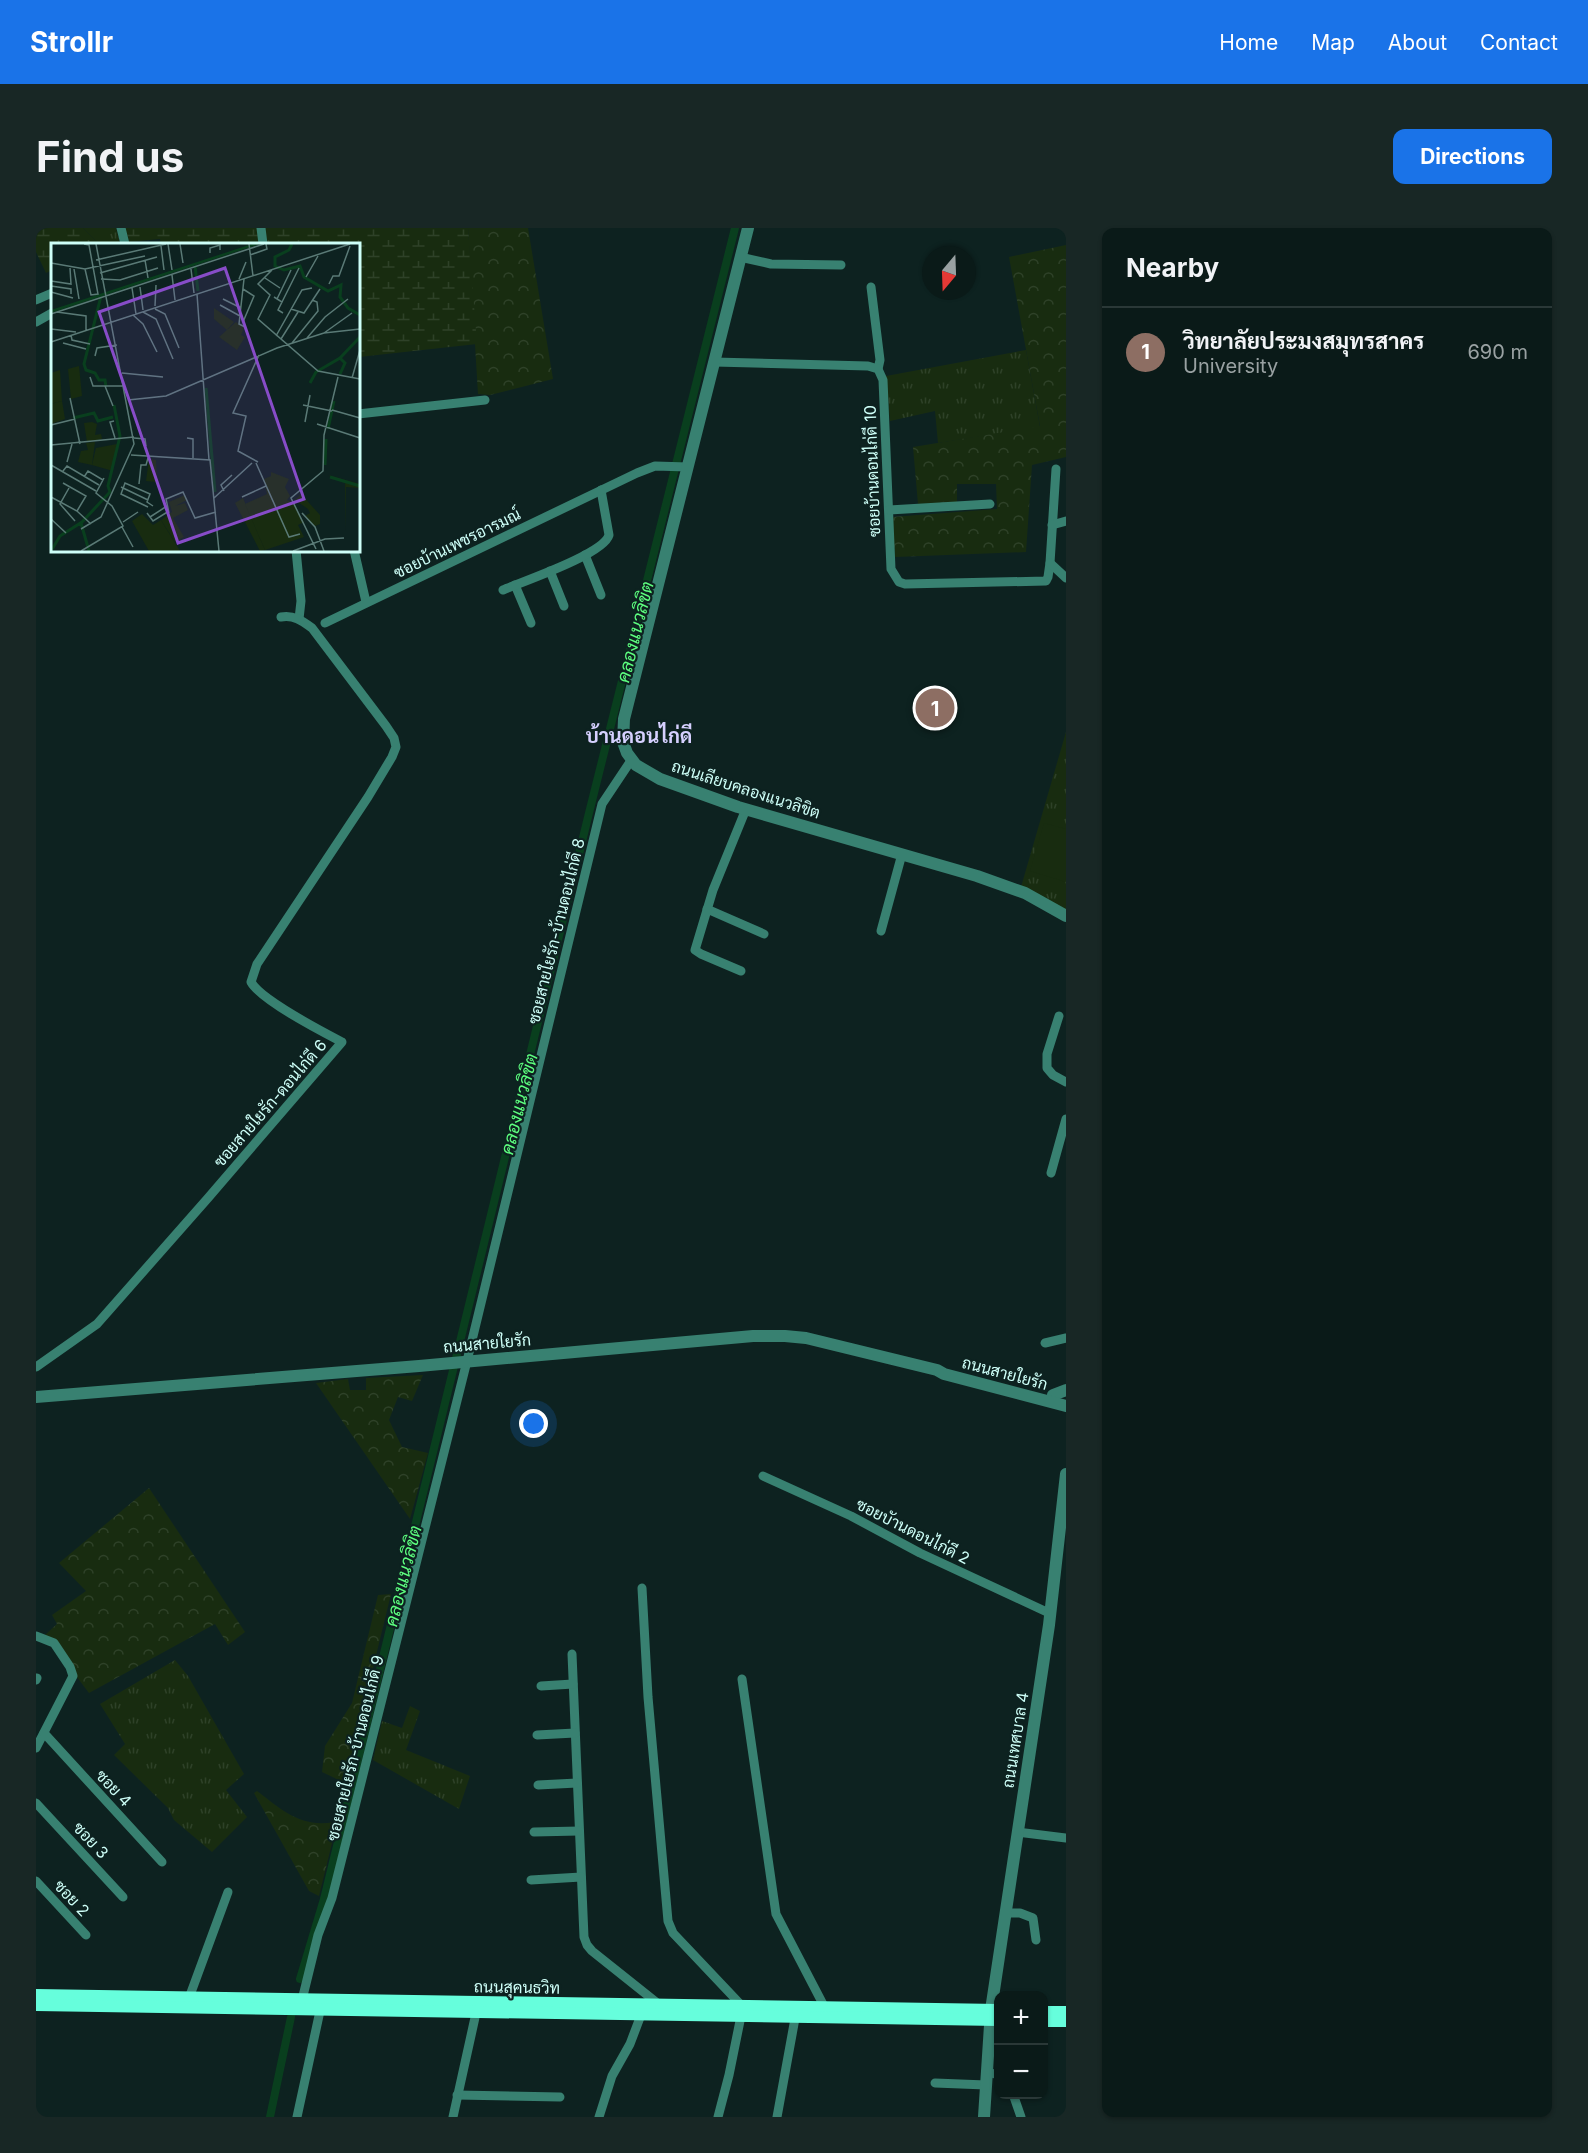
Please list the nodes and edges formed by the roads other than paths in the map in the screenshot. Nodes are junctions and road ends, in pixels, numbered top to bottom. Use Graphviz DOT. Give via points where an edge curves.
graph roads {
  1 [pos="121,228"];
  2 [pos="261,228"];
  3 [pos="748,228"];
  4 [pos="125,243"];
  5 [pos="263,243"];
  6 [pos="740,257"];
  7 [pos="841,265"];
  8 [pos="872,287"];
  9 [pos="51,293"];
  10 [pos="36,300"];
  11 [pos="51,314"];
  12 [pos="36,322"];
  13 [pos="714,362"];
  14 [pos="878,369"];
  15 [pos="485,400"];
  16 [pos="360,414"];
  17 [pos="685,467"];
  18 [pos="1056,469"];
  19 [pos="1066,481"];
  20 [pos="1055,484"];
  21 [pos="602,490"];
  22 [pos="990,504"];
  23 [pos="889,510"];
  24 [pos="1066,520"];
  25 [pos="1052,525"];
  26 [pos="296,552"];
  27 [pos="354,552"];
  28 [pos="585,555"];
  29 [pos="1050,563"];
  30 [pos="550,571"];
  31 [pos="1066,578"];
  32 [pos="514,585"];
  33 [pos="503,590"];
  34 [pos="601,595"];
  35 [pos="366,602"];
  36 [pos="564,606"];
  37 [pos="280,617"];
  38 [pos="299,619"];
  39 [pos="325,623"];
  40 [pos="531,623"];
  41 [pos="632,759"];
  42 [pos="746,809"];
  43 [pos="902,854"];
  44 [pos="707,909"];
  45 [pos="1066,916"];
  46 [pos="881,931"];
  47 [pos="765,934"];
  48 [pos="741,971"];
  49 [pos="1059,1016"];
  50 [pos="1066,1082"];
  51 [pos="1066,1119"];
  52 [pos="1050,1173"];
  53 [pos="1066,1338"];
  54 [pos="1045,1343"];
  55 [pos="465,1361"];
  56 [pos="36,1367"];
  57 [pos="1066,1390"];
  58 [pos="36,1396"];
  59 [pos="1066,1397"];
  60 [pos="1052,1398"];
  61 [pos="1066,1406"];
  62 [pos="1066,1418"];
  63 [pos="1066,1474"];
  64 [pos="763,1476"];
  65 [pos="1064,1507"];
  66 [pos="642,1588"];
  67 [pos="1049,1612"];
  68 [pos="36,1636"];
  69 [pos="572,1654"];
  70 [pos="742,1679"];
  71 [pos="573,1683"];
  72 [pos="541,1686"];
  73 [pos="44,1733"];
  74 [pos="575,1733"];
  75 [pos="537,1735"];
  76 [pos="36,1748"];
  77 [pos="577,1783"];
  78 [pos="538,1785"];
  79 [pos="36,1803"];
  80 [pos="579,1831"];
  81 [pos="534,1832"];
  82 [pos="1017,1832"];
  83 [pos="1066,1838"];
  84 [pos="162,1862"];
  85 [pos="581,1877"];
  86 [pos="531,1880"];
  87 [pos="36,1881"];
  88 [pos="228,1892"];
  89 [pos="123,1897"];
  90 [pos="1005,1913"];
  91 [pos="86,1935"];
  92 [pos="1035,1940"];
  93 [pos="997,1991"];
  94 [pos="36,1995"];
  95 [pos="189,1998"];
  96 [pos="302,2000"];
  97 [pos="36,2005"];
  98 [pos="661,2005"];
  99 [pos="825,2008"];
  100 [pos="320,2011"];
  101 [pos="742,2011"];
  102 [pos="796,2012"];
  103 [pos="1048,2012"];
  104 [pos="1066,2012"];
  105 [pos="476,2013"];
  106 [pos="641,2015"];
  107 [pos="670,2015"];
  108 [pos="994,2015"];
  109 [pos="994,2015"];
  110 [pos="1048,2021"];
  111 [pos="1066,2021"];
  112 [pos="994,2030"];
  113 [pos="991,2077"];
  114 [pos="935,2083"];
  115 [pos="457,2095"];
  116 [pos="560,2097"];
  117 [pos="1015,2099"];
  118 [pos="297,2117"];
  119 [pos="453,2117"];
  120 [pos="599,2117"];
  121 [pos="718,2117"];
  122 [pos="777,2117"];
  123 [pos="984,2117"];
  124 [pos="1021,2117"];
  1 -- 4 [label="street"];
  2 -- 5 [label="street"];
  3 -- 6 [label="street"];
  6 -- 7 [label="street" via="771,264"];
  6 -- 13 [label="street"];
  8 -- 14 [label="street, ซอยบ้านดอนไก่ดี 10"];
  9 -- 10 [label="street"];
  11 -- 12 [label="street"];
  13 -- 14 [label="street"];
  13 -- 17 [label="street"];
  14 -- 23 [label="street, ซอยบ้านดอนไก่ดี 10" via="883,380"];
  15 -- 16 [label="street"];
  17 -- 21 [label="street, ซอยบ้านเพชรอารมณ์" via="655,466"];
  17 -- 41 [label="street" via="624,719 623,742"];
  18 -- 20 [label="street"];
  19 -- 20 [label="street"];
  20 -- 25 [label="street"];
  21 -- 28 [label="street" via="609,535 604,544"];
  21 -- 35 [label="street, ซอยบ้านเพชรอารมณ์"];
  22 -- 23 [label="street"];
  23 -- 29 [label="street, ซอยบ้านดอนไก่ดี 10" via="891,569 899,582 913,585 1046,581"];
  24 -- 25 [label="street"];
  25 -- 29 [label="street"];
  26 -- 38 [label="street"];
  27 -- 35 [label="street"];
  28 -- 30 [label="street"];
  28 -- 34 [label="street"];
  29 -- 31 [label="street"];
  30 -- 32 [label="street"];
  30 -- 36 [label="street"];
  32 -- 33 [label="street"];
  32 -- 40 [label="street"];
  35 -- 39 [label="street, ซอยบ้านเพชรอารมณ์"];
  37 -- 38 [label="street"];
  38 -- 56 [label="street, ซอยสายใยรัก-ดอนไก่ดี 6" via="312,628 386,726 396,747 368,797 262,956 251,982 255,989 342,1042 97,1324"];
  41 -- 42 [label="street, ถนนเลียบคลองแนวลิขิต" via="660,779"];
  41 -- 55 [label="street, ซอยสายใยรัก-บ้านดอนไก่ดี 8" via="602,804"];
  42 -- 43 [label="street, ถนนเลียบคลองแนวลิขิต"];
  42 -- 44 [label="street"];
  43 -- 45 [label="street, ถนนเลียบคลองแนวลิขิต" via="1025,893"];
  43 -- 46 [label="street"];
  44 -- 47 [label="street"];
  44 -- 48 [label="street" via="695,950"];
  49 -- 50 [label="street" via="1047,1054 1047,1068"];
  51 -- 52 [label="street"];
  53 -- 54 [label="street"];
  55 -- 58 [label="street, ถนนสายใยรัก"];
  55 -- 60 [label="street, ถนนสายใยรัก" via="785,1336"];
  55 -- 96 [label="street, ซอยสายใยรัก-บ้านดอนไก่ดี 9" via="332,1898"];
  57 -- 60 [label="street"];
  59 -- 60 [label="street, ถนนสายใยรัก"];
  60 -- 61 [label="street, ถนนสายใยรัก"];
  60 -- 62 [label="street"];
  63 -- 65 [label="street, ถนนเทศบาล 4"];
  64 -- 67 [label="street, ซอยบัานดอนไก่ดี 2"];
  65 -- 67 [label="street, ถนนเทศบาล 4"];
  66 -- 101 [label="street" via="668,1921 673,1933"];
  67 -- 82 [label="street, ถนนเทศบาล 4"];
  68 -- 73 [label="street" via="54,1643 73,1677"];
  69 -- 71 [label="street"];
  70 -- 99 [label="street" via="776,1914"];
  71 -- 72 [label="street"];
  71 -- 74 [label="street"];
  73 -- 76 [label="street"];
  73 -- 84 [label="street, ซอย 4"];
  74 -- 75 [label="street"];
  74 -- 77 [label="street"];
  77 -- 78 [label="street"];
  77 -- 80 [label="street"];
  79 -- 89 [label="street, ซอย 3"];
  80 -- 81 [label="street"];
  80 -- 85 [label="street"];
  82 -- 83 [label="street"];
  82 -- 90 [label="street, ถนนเทศบาล 4"];
  85 -- 86 [label="street"];
  85 -- 98 [label="street" via="587,1945"];
  87 -- 91 [label="street, ซอย 2"];
  88 -- 95 [label="street"];
  90 -- 92 [label="street" via="1033,1918"];
  90 -- 93 [label="street, ถนนเทศบาล 4"];
  94 -- 95 [label="main road, ถนนสุคนธวิท"];
  95 -- 96 [label="main road, ถนนสุคนธวิท"];
  96 -- 98 [label="main road, ถนนสุคนธวิท"];
  97 -- 100 [label="main road, ถนนสุคนธวิท"];
  98 -- 101 [label="main road, ถนนสุคนธวิท"];
  98 -- 107 [label="street"];
  99 -- 102 [label="main road, ถนนสุคนธวิท"];
  99 -- 108 [label="main road, ถนนสุคนธวิท"];
  100 -- 105 [label="main road, ถนนสุคนธวิท"];
  100 -- 118 [label="street"];
  101 -- 102 [label="main road, ถนนสุคนธวิท"];
  101 -- 107 [label="main road, ถนนสุคนธวิท"];
  101 -- 121 [label="street"];
  102 -- 109 [label="main road, ถนนสุคนธวิท"];
  102 -- 122 [label="street"];
  103 -- 104 [label="main road"];
  105 -- 106 [label="main road, ถนนสุคนธวิท"];
  105 -- 115 [label="street"];
  106 -- 107 [label="main road, ถนนสุคนธวิท"];
  106 -- 120 [label="street" via="612,2076"];
  110 -- 111 [label="main road"];
  112 -- 113 [label="street, ถนนเทศบาล 4"];
  113 -- 114 [label="street"];
  113 -- 123 [label="street, ถนนเทศบาล 4"];
  115 -- 116 [label="street"];
  115 -- 119 [label="street"];
  117 -- 124 [label="street"];
}
